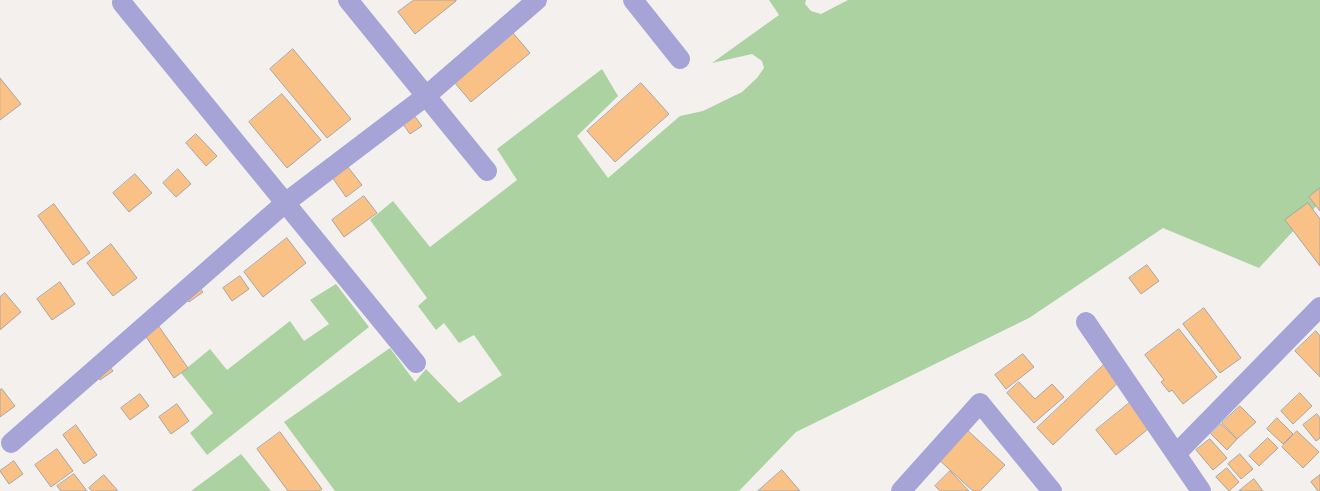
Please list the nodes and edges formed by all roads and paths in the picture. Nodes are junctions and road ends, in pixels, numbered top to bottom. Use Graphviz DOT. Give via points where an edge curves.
graph roads {
  1 [pos="348,0"];
  2 [pos="537,0"];
  3 [pos="633,0"];
  4 [pos="122,3"];
  5 [pos="680,60"];
  6 [pos="426,96"];
  7 [pos="487,171"];
  8 [pos="285,203"];
  9 [pos="1320,307"];
  10 [pos="1086,322"];
  11 [pos="416,363"];
  12 [pos="11,443"];
  13 [pos="1176,454"];
  14 [pos="901,491"];
  15 [pos="1052,491"];
  16 [pos="1200,491"];
  1 -- 6 [label="street"];
  2 -- 6 [label="street"];
  3 -- 5 [label="street"];
  4 -- 8 [label="street"];
  6 -- 7 [label="street"];
  6 -- 8 [label="street"];
  8 -- 11 [label="street"];
  8 -- 12 [label="street"];
  9 -- 13 [label="street"];
  10 -- 13 [label="street"];
  13 -- 16 [label="street"];
  14 -- 15 [label="street" via="980,403"];
}
